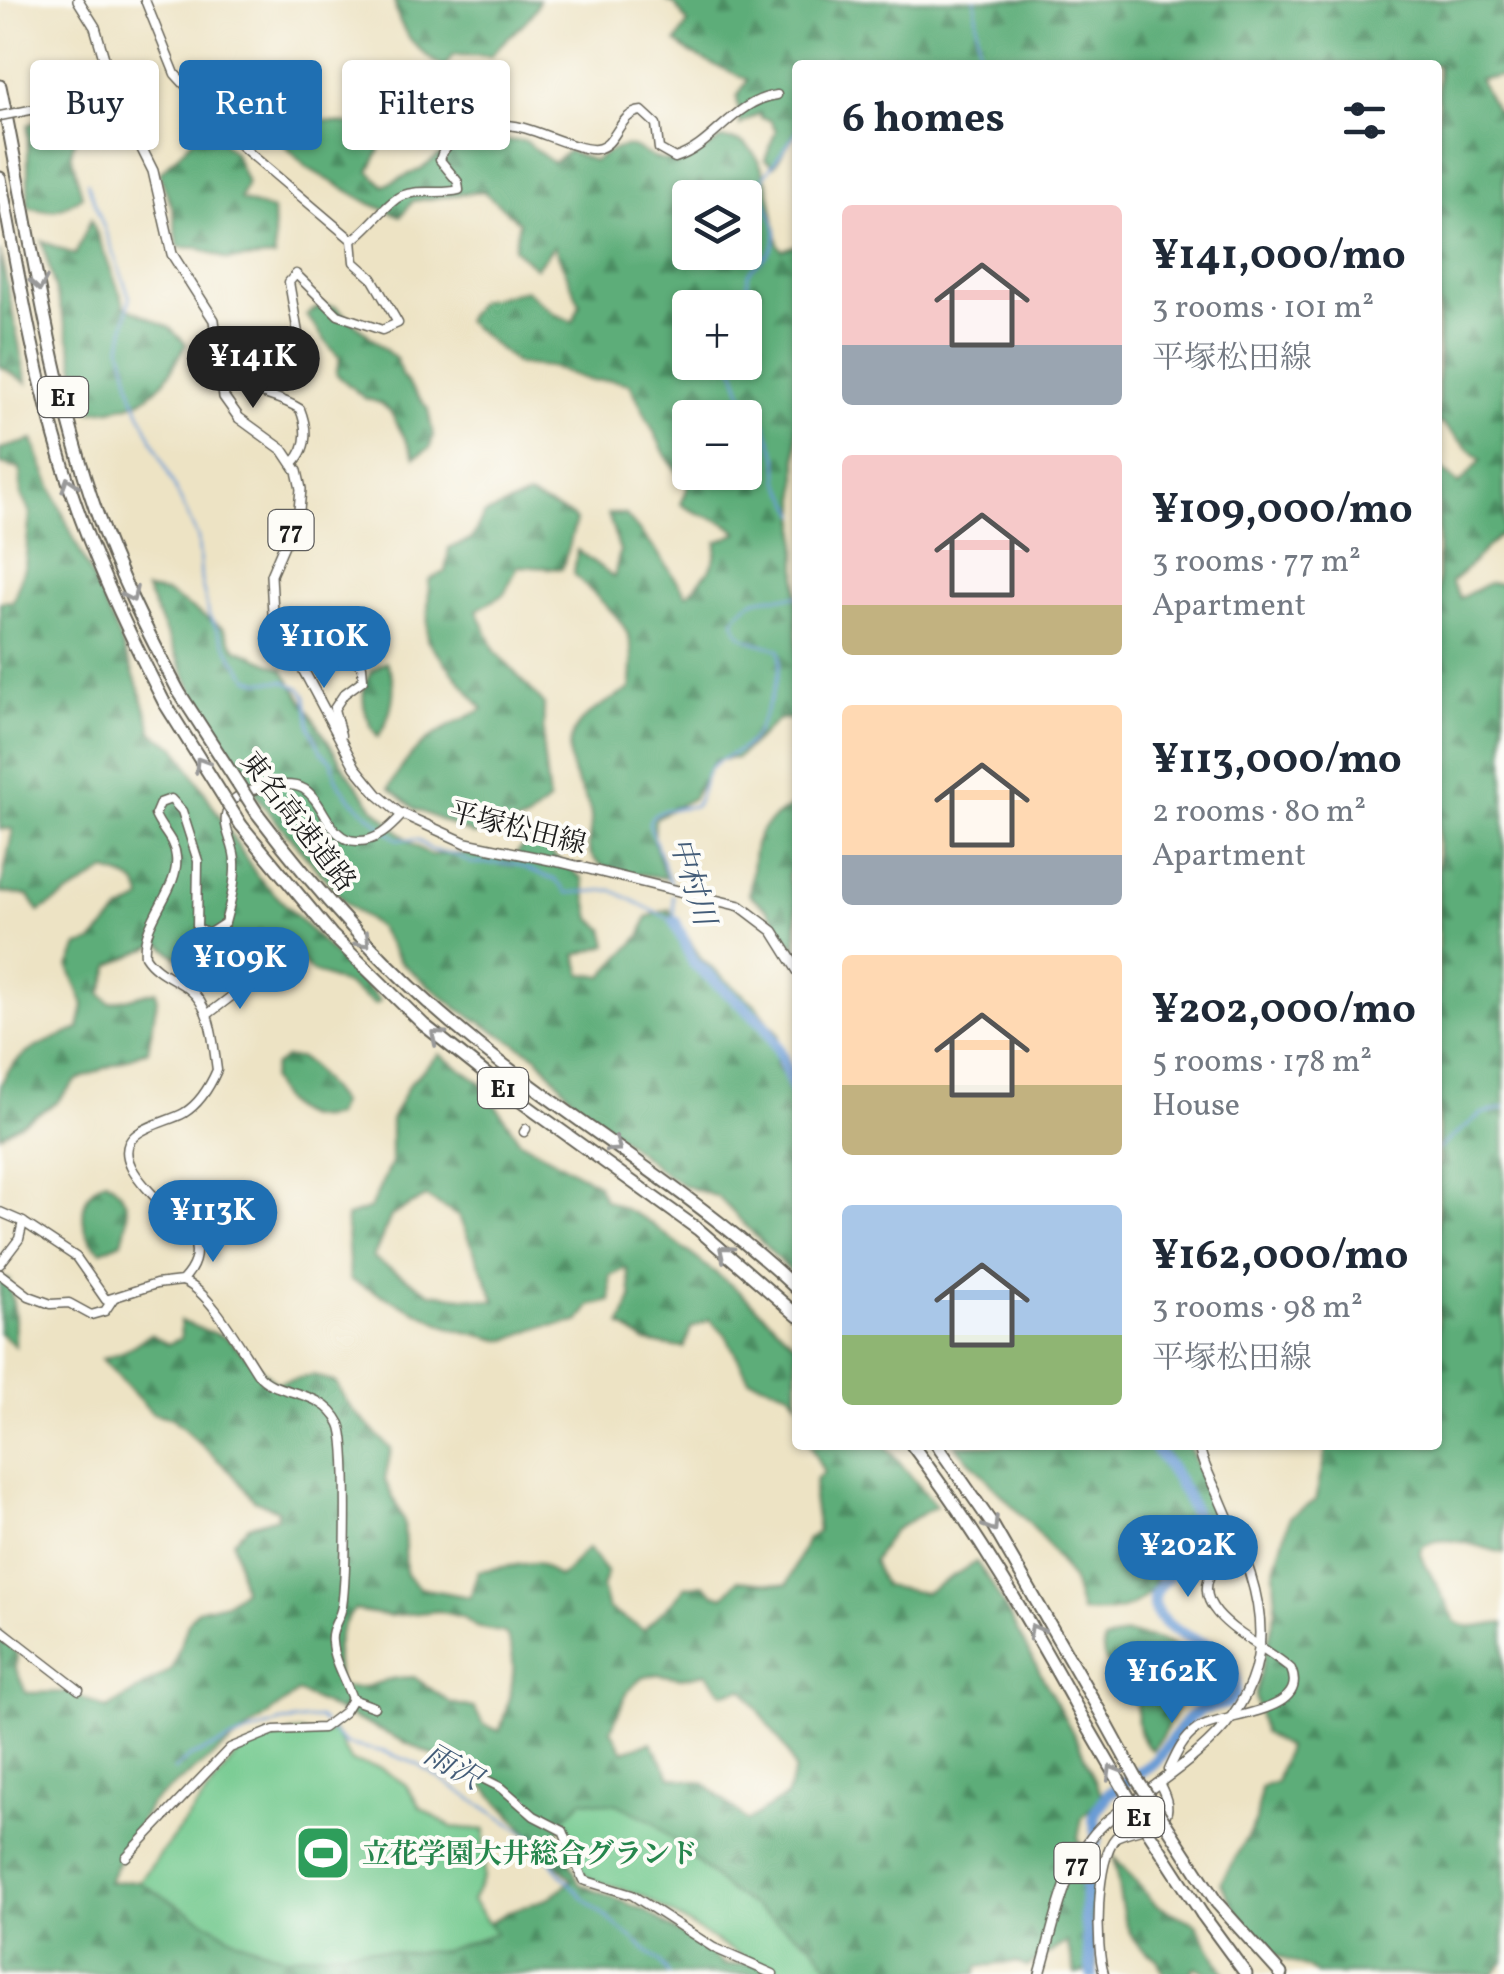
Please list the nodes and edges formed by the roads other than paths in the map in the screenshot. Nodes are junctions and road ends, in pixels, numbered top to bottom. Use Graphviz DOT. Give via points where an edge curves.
graph roads {
  1 [pos="78,0"];
  2 [pos="145,0"];
  3 [pos="104,60"];
  4 [pos="0,86"];
  5 [pos="777,95"];
  6 [pos="30,110"];
  7 [pos="0,116"];
  8 [pos="144,150"];
  9 [pos="0,178"];
  10 [pos="352,240"];
  11 [pos="218,352"];
  12 [pos="236,376"];
  13 [pos="293,463"];
  14 [pos="286,640"];
  15 [pos="356,767"];
  16 [pos="401,817"];
  17 [pos="792,962"];
  18 [pos="254,979"];
  19 [pos="207,1015"];
  20 [pos="0,1212"];
  21 [pos="23,1222"];
  22 [pos="0,1264"];
  23 [pos="0,1274"];
  24 [pos="182,1281"];
  25 [pos="792,1285"];
  26 [pos="113,1299"];
  27 [pos="792,1311"];
  28 [pos="916,1450"];
  29 [pos="940,1450"];
  30 [pos="1202,1450"];
  31 [pos="1237,1540"];
  32 [pos="0,1629"];
  33 [pos="1260,1644"];
  34 [pos="79,1690"];
  35 [pos="352,1700"];
  36 [pos="374,1707"];
  37 [pos="1234,1716"];
  38 [pos="470,1772"];
  39 [pos="1172,1774"];
  40 [pos="1159,1783"];
  41 [pos="126,1857"];
  42 [pos="1217,1903"];
  43 [pos="772,1974"];
  44 [pos="1040,1974"];
  45 [pos="1104,1974"];
  46 [pos="1246,1974"];
  47 [pos="1270,1974"];
  48 [pos="1281,1974"];
  1 -- 3 [label="main road"];
  2 -- 10 [label="street" via="175,74 238,144"];
  4 -- 25 [label="highway, 東名高速道路 / E1, one-way, bridge" via="46,326 110,548 179,692 256,813 350,926 440,1014 696,1204"];
  5 -- 10 [label="street" via="740,108 680,157 659,149 651,112 631,113 599,149 512,123 477,130 453,141 440,160 458,190 399,197"];
  6 -- 7 [label="street, bridge"];
  8 -- 11 [label="main road" via="169,247 211,314"];
  27 -- 9 [label="highway, 東名高速道路 / E1, one-way, bridge" via="699,1230 424,1025 332,934 241,825 164,702 110,594 62,463"];
  10 -- 12 [label="street" via="354,262 372,278 398,323 382,330 338,314 296,274 289,282 298,333"];
  11 -- 12 [label="street" via="227,353"];
  11 -- 13 [label="main road" via="230,408"];
  12 -- 13 [label="street" via="248,390 300,409 306,437"];
  13 -- 14 [label="main road, 平塚松田線 / 77" via="300,504 270,589"];
  14 -- 15 [label="main road, 平塚松田線 / 77"];
  14 -- 15 [label="street" via="344,653 362,666 362,680 334,709"];
  15 -- 16 [label="main road, 平塚松田線 / 77"];
  16 -- 17 [label="main road, 平塚松田線 / 77" via="466,842 726,901 774,931"];
  16 -- 19 [label="street" via="363,842 342,837 297,786 240,796 225,817 236,860 225,924 208,934 196,928 198,861 182,812 171,800 160,803 154,815 176,863 145,956 193,992"];
  18 -- 19 [label="street"];
  19 -- 24 [label="street" via="213,1079 186,1112 138,1130 128,1152 133,1170 196,1245"];
  20 -- 21 [label="street"];
  21 -- 22 [label="street" via="20,1239"];
  21 -- 26 [label="street" via="76,1258 102,1297"];
  23 -- 26 [label="street" via="28,1296 91,1314 105,1311"];
  24 -- 26 [label="street"];
  24 -- 35 [label="street" via="204,1297 264,1381 308,1396 342,1428 344,1594 332,1644"];
  46 -- 28 [label="highway, E1, one-way, bridge" via="1150,1834 978,1536"];
  29 -- 42 [label="highway, E1, one-way, bridge" via="1000,1538 1138,1781"];
  30 -- 31 [label="main road, 77"];
  31 -- 33 [label="main road, 77" via="1258,1602"];
  31 -- 33 [label="street" via="1208,1577 1208,1602"];
  32 -- 34 [label="street"];
  33 -- 37 [label="main road, 77"];
  33 -- 37 [label="street" via="1291,1669 1292,1689 1268,1709"];
  35 -- 36 [label="street"];
  35 -- 41 [label="street" via="323,1728 274,1730 230,1748"];
  37 -- 39 [label="main road, 77"];
  37 -- 39 [label="street" via="1195,1730 1182,1743"];
  38 -- 43 [label="street" via="562,1830 583,1880 632,1895 714,1948"];
  39 -- 40 [label="main road, 77"];
  40 -- 44 [label="main road, 77" via="1090,1839 1072,1872"];
  40 -- 45 [label="street" via="1168,1812 1156,1825 1116,1837 1106,1854 1097,1944"];
  42 -- 47 [label="highway, E1"];
  42 -- 48 [label="highway"];
}
